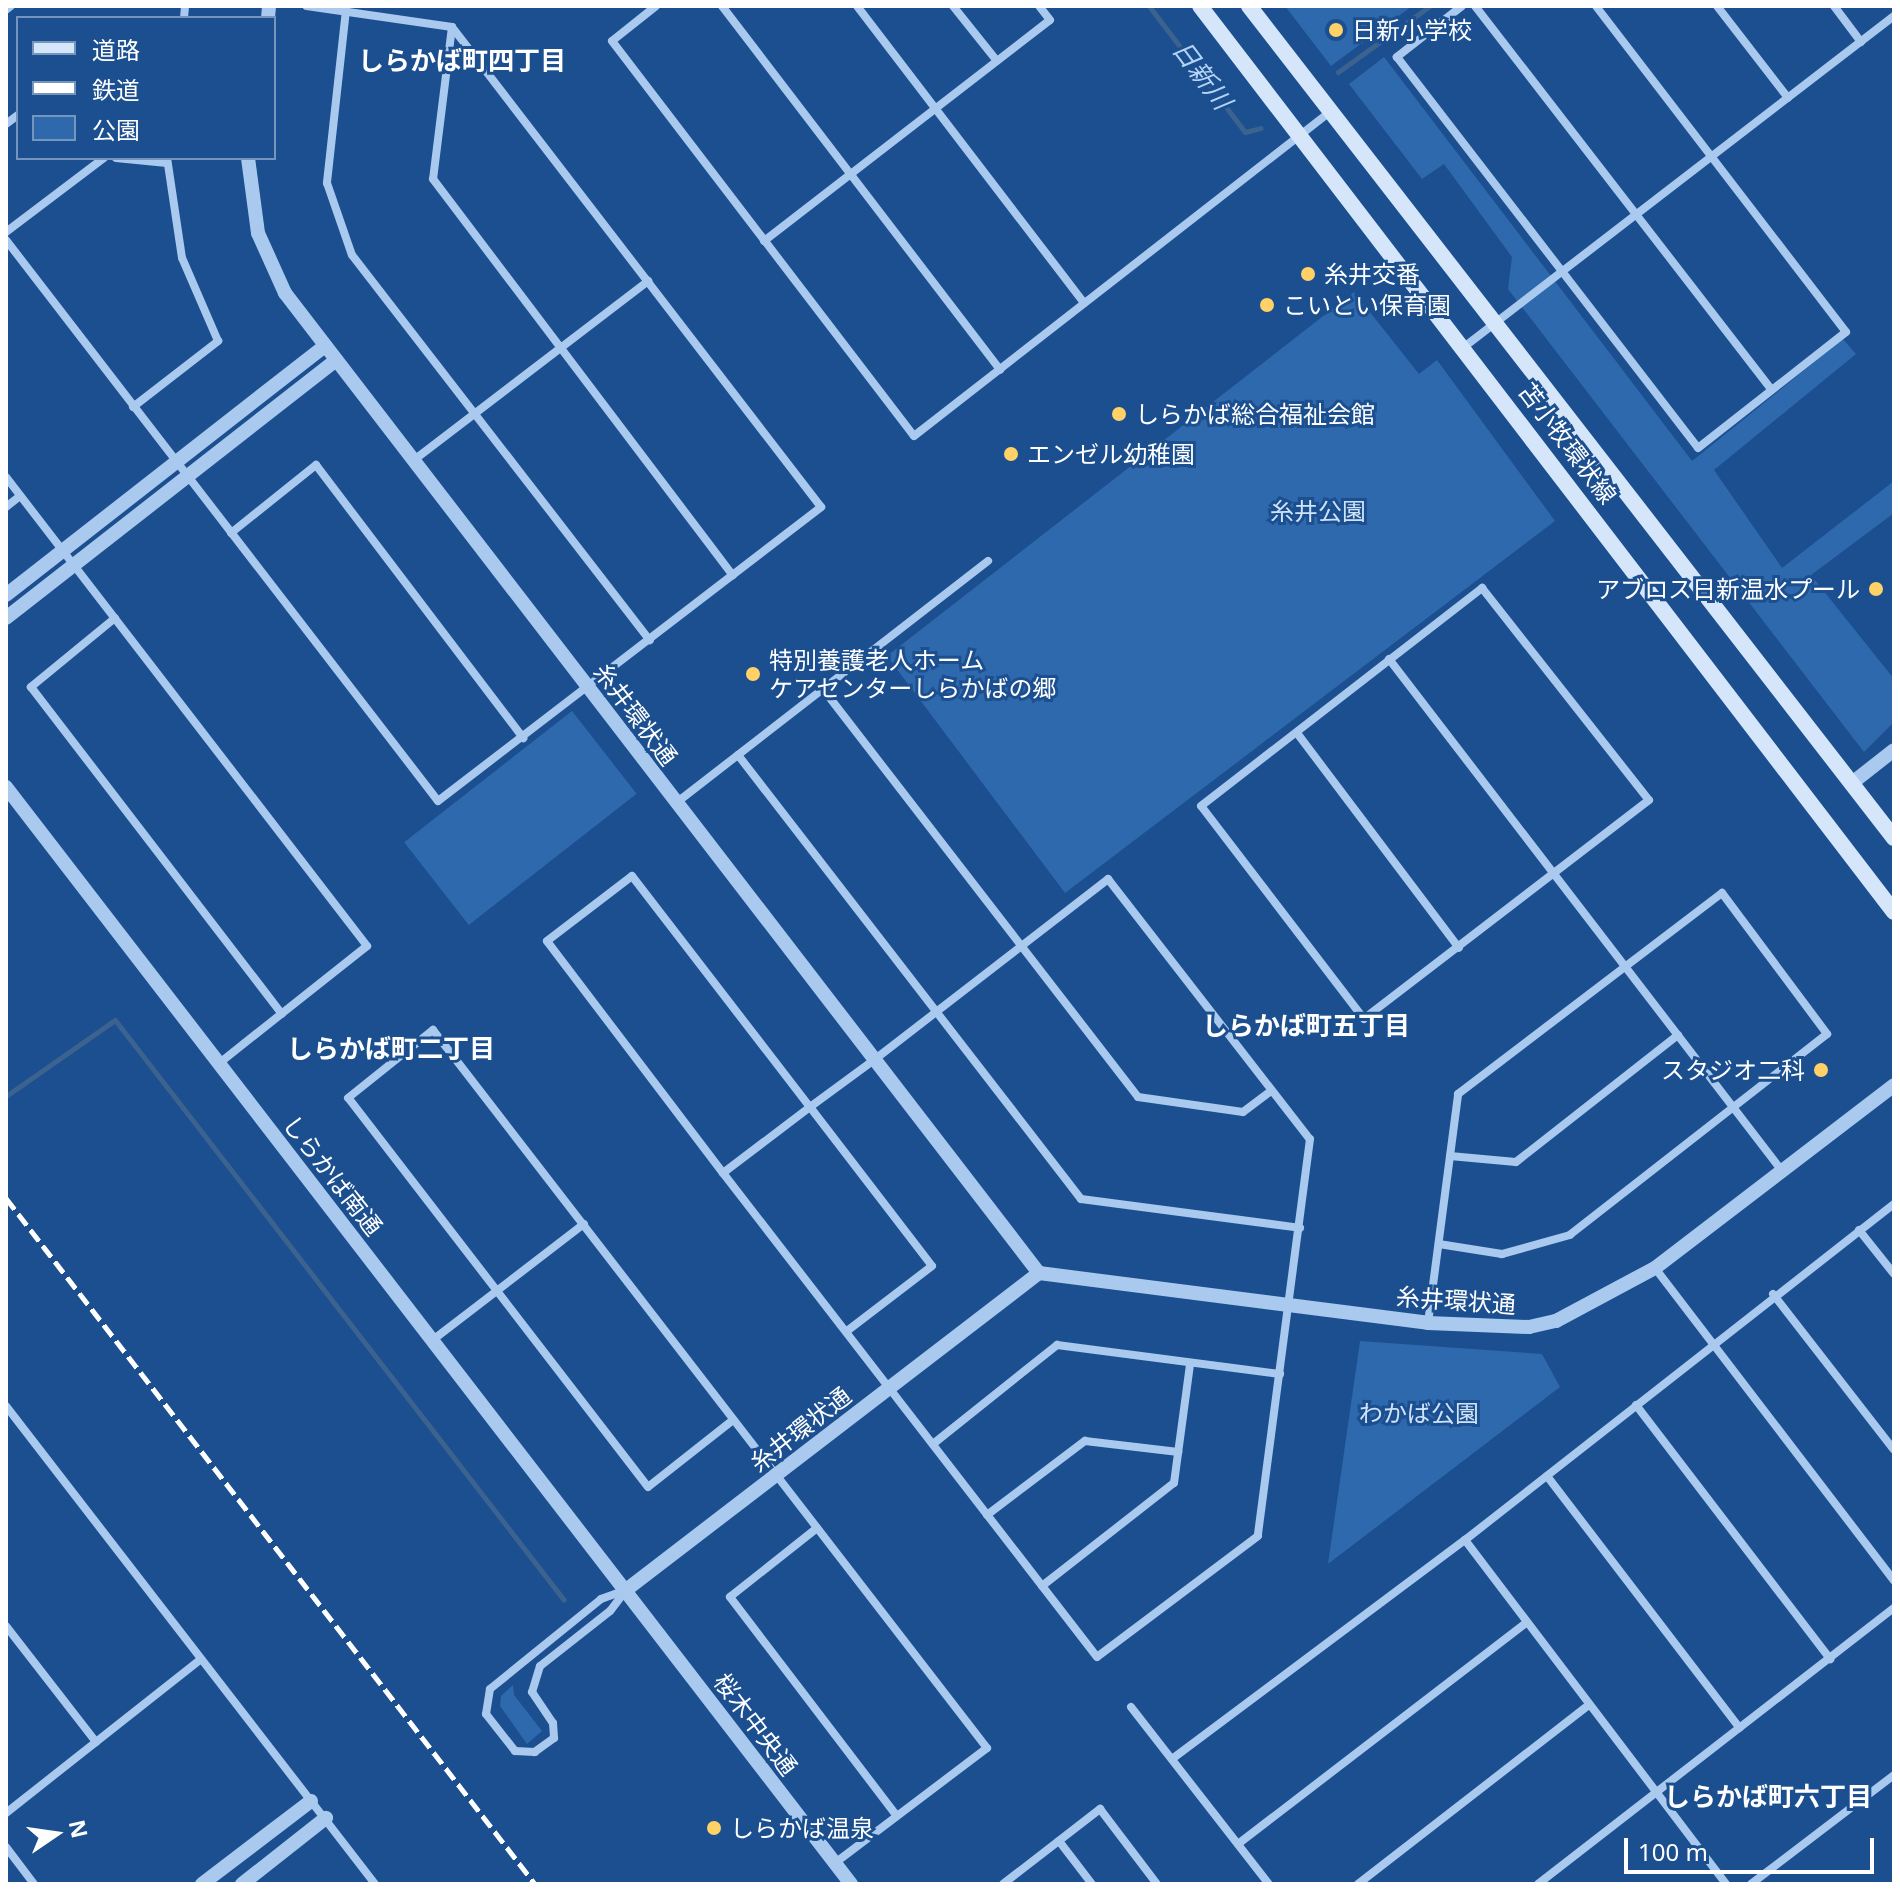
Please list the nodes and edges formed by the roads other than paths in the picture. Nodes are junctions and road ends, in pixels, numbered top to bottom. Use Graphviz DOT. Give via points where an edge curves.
graph roads {
  1 [pos="11,6"];
  2 [pos="307,6"];
  3 [pos="656,6"];
  4 [pos="722,6"];
  5 [pos="857,6"];
  6 [pos="953,6"];
  7 [pos="1039,6"];
  8 [pos="1200,6"];
  9 [pos="1249,6"];
  10 [pos="1462,6"];
  11 [pos="1475,6"];
  12 [pos="1596,6"];
  13 [pos="1717,6"];
  14 [pos="1834,6"];
  15 [pos="6,10"];
  16 [pos="346,10"];
  17 [pos="1894,16"];
  18 [pos="452,27"];
  19 [pos="1861,42"];
  20 [pos="997,61"];
  21 [pos="1788,98"];
  22 [pos="935,109"];
  23 [pos="1331,111"];
  24 [pos="1299,136"];
  25 [pos="1712,156"];
  26 [pos="101,160"];
  27 [pos="248,160"];
  28 [pos="167,161"];
  29 [pos="849,174"];
  30 [pos="1636,215"];
  31 [pos="6,232"];
  32 [pos="6,240"];
  33 [pos="764,241"];
  34 [pos="1563,272"];
  35 [pos="648,281"];
  36 [pos="1084,303"];
  37 [pos="1495,323"];
  38 [pos="325,346"];
  39 [pos="560,347"];
  40 [pos="1464,347"];
  41 [pos="336,360"];
  42 [pos="1000,370"];
  43 [pos="1772,390"];
  44 [pos="133,407"];
  45 [pos="473,412"];
  46 [pos="414,460"];
  47 [pos="177,462"];
  48 [pos="6,477"];
  49 [pos="189,478"];
  50 [pos="20,496"];
  51 [pos="6,507"];
  52 [pos="231,533"];
  53 [pos="64,550"];
  54 [pos="988,561"];
  55 [pos="75,565"];
  56 [pos="733,575"];
  57 [pos="6,595"];
  58 [pos="6,618"];
  59 [pos="115,618"];
  60 [pos="650,640"];
  61 [pos="1389,659"];
  62 [pos="588,688"];
  63 [pos="823,689"];
  64 [pos="1297,733"];
  65 [pos="523,738"];
  66 [pos="1894,750"];
  67 [pos="738,755"];
  68 [pos="1852,783"];
  69 [pos="6,787"];
  70 [pos="676,803"];
  71 [pos="1894,838"];
  72 [pos="1555,875"];
  73 [pos="1894,912"];
  74 [pos="1021,947"];
  75 [pos="1459,948"];
  76 [pos="1625,966"];
  77 [pos="936,1011"];
  78 [pos="282,1014"];
  79 [pos="1678,1035"];
  80 [pos="874,1060"];
  81 [pos="218,1064"];
  82 [pos="1894,1085"];
  83 [pos="1271,1091"];
  84 [pos="810,1107"];
  85 [pos="1734,1108"];
  86 [pos="1450,1156"];
  87 [pos="1782,1171"];
  88 [pos="723,1173"];
  89 [pos="1894,1204"];
  90 [pos="584,1224"];
  91 [pos="1300,1228"];
  92 [pos="1859,1230"];
  93 [pos="1439,1244"];
  94 [pos="1655,1268"];
  95 [pos="1039,1273"];
  96 [pos="1894,1274"];
  97 [pos="495,1293"];
  98 [pos="1773,1294"];
  99 [pos="1289,1305"];
  100 [pos="1428,1323"];
  101 [pos="847,1331"];
  102 [pos="434,1339"];
  103 [pos="1714,1344"];
  104 [pos="1190,1364"];
  105 [pos="1280,1374"];
  106 [pos="890,1386"];
  107 [pos="1636,1405"];
  108 [pos="6,1406"];
  109 [pos="733,1420"];
  110 [pos="933,1444"];
  111 [pos="1894,1450"];
  112 [pos="1178,1452"];
  113 [pos="777,1475"];
  114 [pos="1547,1476"];
  115 [pos="987,1515"];
  116 [pos="817,1528"];
  117 [pos="1465,1540"];
  118 [pos="1894,1581"];
  119 [pos="1042,1586"];
  120 [pos="626,1590"];
  121 [pos="1894,1608"];
  122 [pos="1526,1623"];
  123 [pos="6,1626"];
  124 [pos="201,1659"];
  125 [pos="1830,1659"];
  126 [pos="1589,1705"];
  127 [pos="1131,1707"];
  128 [pos="1740,1728"];
  129 [pos="96,1742"];
  130 [pos="1172,1759"];
  131 [pos="1894,1775"];
  132 [pos="1656,1794"];
  133 [pos="311,1801"];
  134 [pos="6,1813"];
  135 [pos="897,1816"];
  136 [pos="326,1818"];
  137 [pos="1059,1841"];
  138 [pos="1238,1844"];
  139 [pos="6,1847"];
  140 [pos="835,1863"];
  141 [pos="34,1884"];
  142 [pos="202,1884"];
  143 [pos="242,1884"];
  144 [pos="375,1884"];
  145 [pos="851,1884"];
  146 [pos="1003,1884"];
  147 [pos="1092,1884"];
  148 [pos="1157,1884"];
  149 [pos="1269,1884"];
  150 [pos="1358,1884"];
  151 [pos="1538,1884"];
  152 [pos="1726,1884"];
  153 [pos="1751,1884"];
  1 -- 15 [label="street"];
  2 -- 16 [label="street"];
  3 -- 33 [label="street" via="612,41"];
  4 -- 29 [label="street"];
  5 -- 22 [label="street"];
  6 -- 20 [label="street"];
  7 -- 20 [label="street" via="1050,20"];
  8 -- 24 [label="main road, 苫小牧環状線"];
  9 -- 23 [label="main road, 苫小牧環状線"];
  10 -- 34 [label="street" via="1397,57"];
  11 -- 30 [label="street"];
  12 -- 25 [label="street"];
  13 -- 21 [label="street"];
  14 -- 19 [label="street"];
  16 -- 18 [label="street"];
  16 -- 45 [label="street" via="327,183 336,219 352,255"];
  17 -- 19 [label="street"];
  18 -- 35 [label="street"];
  18 -- 39 [label="street" via="433,179"];
  19 -- 21 [label="street"];
  20 -- 22 [label="street"];
  21 -- 25 [label="street"];
  22 -- 29 [label="street"];
  22 -- 36 [label="street"];
  23 -- 24 [label="street"];
  23 -- 37 [label="main road, 苫小牧環状線"];
  24 -- 36 [label="street"];
  24 -- 40 [label="main road, 苫小牧環状線"];
  25 -- 30 [label="street"];
  25 -- 43 [label="street" via="1846,332"];
  26 -- 31 [label="street"];
  27 -- 38 [label="street, 糸井環状通" via="258,233 274,276"];
  28 -- 44 [label="street" via="182,258 218,341"];
  29 -- 33 [label="street"];
  29 -- 42 [label="street"];
  30 -- 34 [label="street"];
  30 -- 43 [label="street"];
  32 -- 44 [label="street"];
  33 -- 42 [label="street" via="914,436"];
  34 -- 37 [label="street"];
  34 -- 43 [label="street" via="1698,448"];
  35 -- 39 [label="street"];
  35 -- 56 [label="street" via="821,507"];
  36 -- 42 [label="street"];
  37 -- 40 [label="street"];
  37 -- 68 [label="main road, 苫小牧環状線"];
  38 -- 41 [label="street, 糸井環状通"];
  38 -- 47 [label="street"];
  39 -- 45 [label="street"];
  39 -- 56 [label="street"];
  40 -- 73 [label="main road, 苫小牧環状線"];
  41 -- 46 [label="street, 糸井環状通"];
  41 -- 49 [label="street"];
  44 -- 47 [label="street"];
  45 -- 46 [label="street"];
  45 -- 60 [label="street"];
  46 -- 62 [label="street, 糸井環状通"];
  47 -- 49 [label="street"];
  47 -- 53 [label="street"];
  48 -- 50 [label="street"];
  49 -- 52 [label="street"];
  49 -- 55 [label="street"];
  50 -- 51 [label="street"];
  50 -- 53 [label="street"];
  52 -- 65 [label="street" via="438,801"];
  52 -- 65 [label="street" via="316,465"];
  53 -- 55 [label="street"];
  53 -- 57 [label="street"];
  54 -- 63 [label="street"];
  55 -- 58 [label="street"];
  55 -- 59 [label="street"];
  56 -- 60 [label="street"];
  59 -- 78 [label="street" via="31,687"];
  59 -- 78 [label="street" via="367,946"];
  60 -- 62 [label="street"];
  61 -- 64 [label="street"];
  61 -- 72 [label="street"];
  61 -- 72 [label="street" via="1482,588 1649,800"];
  62 -- 65 [label="street"];
  62 -- 70 [label="street, 糸井環状通"];
  63 -- 67 [label="street"];
  63 -- 74 [label="street"];
  64 -- 75 [label="street"];
  64 -- 75 [label="street" via="1201,806 1364,1019"];
  66 -- 68 [label="street"];
  67 -- 70 [label="street"];
  67 -- 77 [label="street"];
  68 -- 71 [label="main road, 苫小牧環状線"];
  69 -- 81 [label="street, しらかば南通"];
  70 -- 80 [label="street, 糸井環状通"];
  72 -- 75 [label="street"];
  72 -- 76 [label="street"];
  74 -- 77 [label="street"];
  74 -- 83 [label="street" via="1138,1097 1243,1112"];
  74 -- 83 [label="street" via="1108,879"];
  76 -- 79 [label="street"];
  76 -- 85 [label="street" via="1722,893 1827,1034"];
  76 -- 86 [label="street" via="1458,1094"];
  77 -- 80 [label="street"];
  77 -- 91 [label="street" via="1081,1199"];
  78 -- 81 [label="street"];
  79 -- 85 [label="street"];
  79 -- 86 [label="street" via="1516,1162"];
  80 -- 84 [label="street"];
  80 -- 95 [label="street, 糸井環状通"];
  81 -- 102 [label="street, しらかば南通"];
  82 -- 87 [label="street, 糸井環状通"];
  83 -- 91 [label="street" via="1310,1139"];
  84 -- 88 [label="street"];
  84 -- 88 [label="street" via="632,876 547,941"];
  84 -- 101 [label="street" via="932,1266"];
  85 -- 87 [label="street"];
  85 -- 93 [label="street" via="1570,1235 1502,1254"];
  86 -- 93 [label="street"];
  87 -- 94 [label="street, 糸井環状通"];
  88 -- 101 [label="street"];
  89 -- 92 [label="street"];
  90 -- 97 [label="street"];
  90 -- 97 [label="street" via="433,1030 348,1098"];
  90 -- 109 [label="street"];
  91 -- 99 [label="street"];
  92 -- 96 [label="street"];
  92 -- 98 [label="street"];
  93 -- 100 [label="street"];
  94 -- 100 [label="street, 糸井環状通" via="1556,1321 1492,1329"];
  94 -- 103 [label="street"];
  95 -- 99 [label="street, 糸井環状通"];
  95 -- 106 [label="street, 糸井環状通"];
  97 -- 102 [label="street"];
  97 -- 109 [label="street" via="648,1487"];
  98 -- 103 [label="street"];
  98 -- 111 [label="street"];
  99 -- 100 [label="street, 糸井環状通"];
  99 -- 105 [label="street"];
  101 -- 106 [label="street"];
  102 -- 120 [label="street, しらかば南通"];
  103 -- 107 [label="street"];
  103 -- 118 [label="street"];
  104 -- 105 [label="street"];
  104 -- 110 [label="street" via="1057,1345"];
  104 -- 112 [label="street"];
  105 -- 119 [label="street" via="1258,1536 1097,1657"];
  106 -- 110 [label="street"];
  106 -- 113 [label="street, 糸井環状通"];
  107 -- 114 [label="street"];
  107 -- 125 [label="street"];
  108 -- 124 [label="street"];
  109 -- 113 [label="street"];
  110 -- 115 [label="street"];
  112 -- 115 [label="street" via="1085,1441"];
  112 -- 119 [label="street" via="1174,1483"];
  113 -- 116 [label="street"];
  113 -- 120 [label="street, 糸井環状通"];
  114 -- 117 [label="street"];
  114 -- 128 [label="street"];
  115 -- 119 [label="street"];
  116 -- 135 [label="street" via="730,1597"];
  116 -- 135 [label="street" via="987,1748"];
  117 -- 122 [label="street"];
  117 -- 130 [label="street"];
  120 -- 120 [label="street" via="610,1611 540,1666 532,1692 553,1723 554,1738 535,1752 515,1751 486,1714 490,1689 601,1599"];
  120 -- 140 [label="street, 桜木中央通"];
  121 -- 125 [label="street"];
  122 -- 126 [label="street"];
  122 -- 138 [label="street"];
  123 -- 129 [label="street"];
  124 -- 129 [label="street"];
  124 -- 133 [label="street"];
  125 -- 128 [label="street"];
  126 -- 132 [label="street"];
  126 -- 150 [label="street"];
  127 -- 130 [label="street"];
  128 -- 132 [label="street"];
  129 -- 134 [label="street"];
  130 -- 138 [label="street"];
  131 -- 153 [label="street"];
  132 -- 151 [label="street"];
  132 -- 152 [label="street"];
  133 -- 136 [label="street"];
  133 -- 142 [label="street"];
  135 -- 140 [label="street"];
  136 -- 143 [label="street"];
  136 -- 144 [label="street"];
  137 -- 146 [label="street"];
  137 -- 147 [label="street"];
  137 -- 148 [label="street" via="1100,1809"];
  138 -- 149 [label="street"];
  139 -- 141 [label="street"];
  140 -- 145 [label="street, 桜木中央通"];
}
